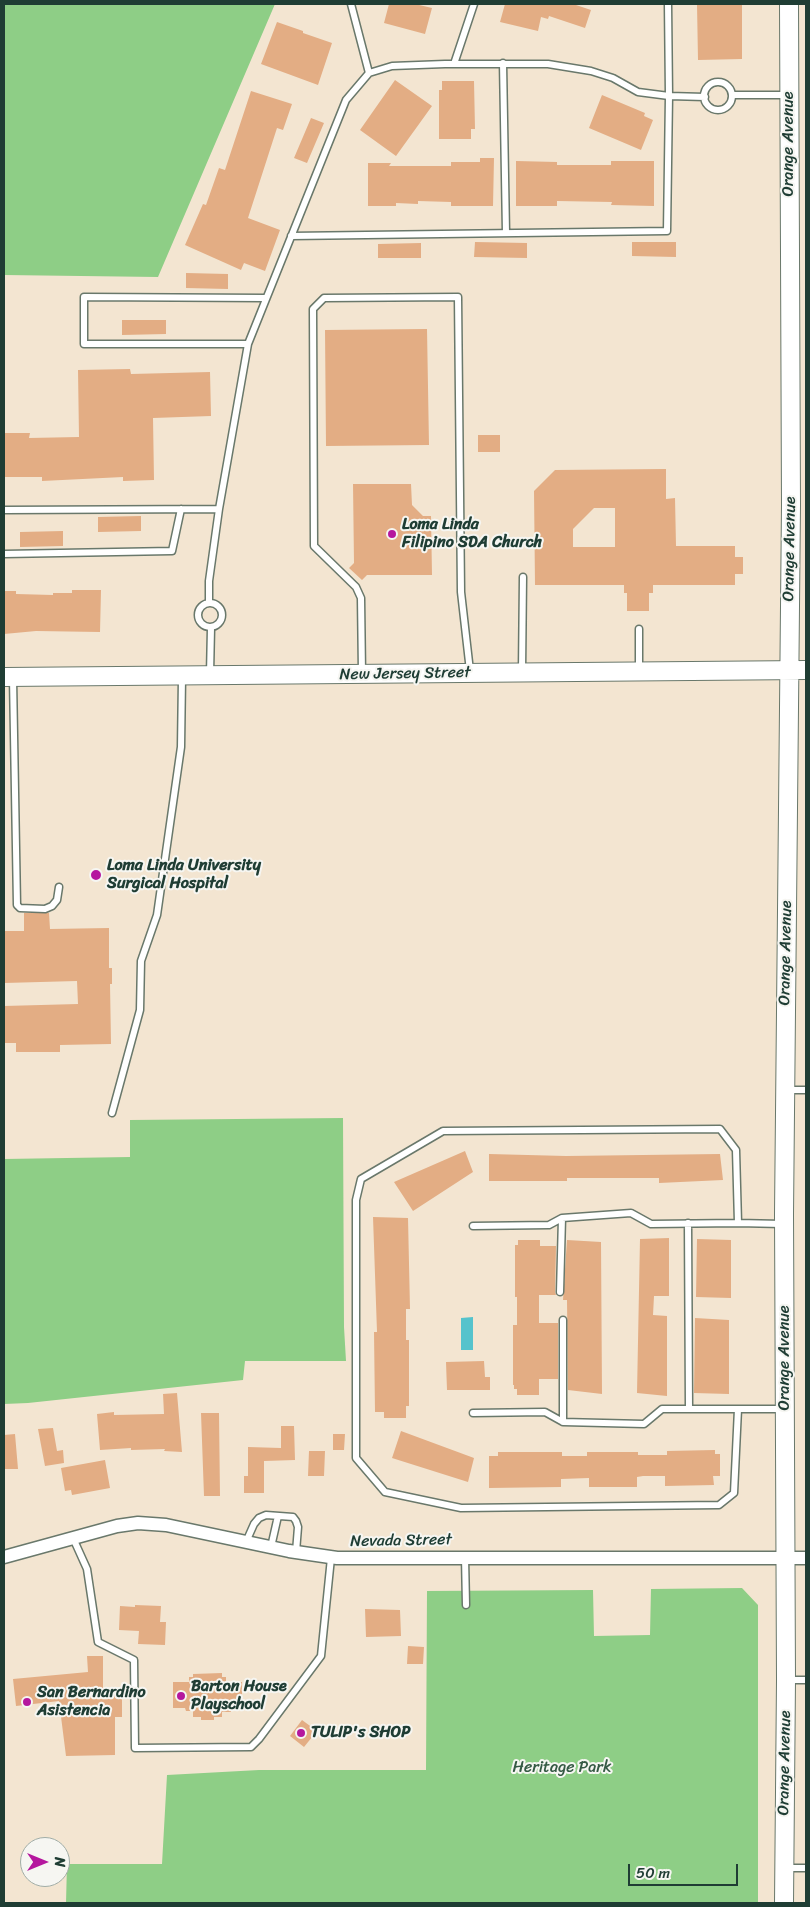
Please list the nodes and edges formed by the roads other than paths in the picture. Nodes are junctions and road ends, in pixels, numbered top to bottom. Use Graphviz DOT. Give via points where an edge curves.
graph roads {
  1 [pos="351,4"];
  2 [pos="474,4"];
  3 [pos="668,4"];
  4 [pos="789,4"];
  5 [pos="503,63"];
  6 [pos="454,64"];
  7 [pos="369,72"];
  8 [pos="732,95"];
  9 [pos="789,95"];
  10 [pos="669,96"];
  11 [pos="705,97"];
  12 [pos="506,233"];
  13 [pos="291,236"];
  14 [pos="266,298"];
  15 [pos="248,344"];
  16 [pos="181,509"];
  17 [pos="219,509"];
  18 [pos="4,510"];
  19 [pos="4,554"];
  20 [pos="523,577"];
  21 [pos="209,602"];
  22 [pos="210,628"];
  23 [pos="639,629"];
  24 [pos="789,670"];
  25 [pos="806,670"];
  26 [pos="470,672"];
  27 [pos="522,672"];
  28 [pos="639,672"];
  29 [pos="362,675"];
  30 [pos="182,676"];
  31 [pos="210,676"];
  32 [pos="9,677"];
  33 [pos="59,887"];
  34 [pos="784,1090"];
  35 [pos="806,1090"];
  36 [pos="112,1113"];
  37 [pos="562,1218"];
  38 [pos="738,1222"];
  39 [pos="688,1223"];
  40 [pos="784,1224"];
  41 [pos="473,1226"];
  42 [pos="560,1292"];
  43 [pos="563,1320"];
  44 [pos="689,1409"];
  45 [pos="738,1409"];
  46 [pos="785,1409"];
  47 [pos="473,1413"];
  48 [pos="563,1422"];
  49 [pos="278,1516"];
  50 [pos="73,1538"];
  51 [pos="246,1542"];
  52 [pos="271,1547"];
  53 [pos="296,1552"];
  54 [pos="4,1557"];
  55 [pos="465,1557"];
  56 [pos="785,1557"];
  57 [pos="332,1558"];
  58 [pos="806,1558"];
  59 [pos="466,1605"];
  60 [pos="786,1680"];
  61 [pos="806,1680"];
  62 [pos="784,1868"];
  63 [pos="806,1868"];
  64 [pos="784,1903"];
  1 -- 7 [label="lane"];
  2 -- 6 [label="lane"];
  3 -- 10 [label="lane"];
  4 -- 9 [label="street, Orange Avenue"];
  5 -- 6 [label="lane"];
  5 -- 10 [label="lane" via="568,66 613,78 638,92"];
  5 -- 12 [label="lane"];
  6 -- 7 [label="lane" via="392,66"];
  7 -- 13 [label="lane" via="346,100"];
  8 -- 9 [label="lane"];
  8 -- 11 [label="lane" via="729,104 720,110 709,106"];
  8 -- 11 [label="lane" via="725,84 715,82 707,88"];
  9 -- 24 [label="street, Orange Avenue"];
  10 -- 11 [label="lane"];
  10 -- 12 [label="lane" via="667,231"];
  12 -- 13 [label="lane"];
  13 -- 14 [label="lane"];
  14 -- 15 [label="lane"];
  14 -- 15 [label="lane" via="84,297 84,344"];
  15 -- 17 [label="lane"];
  16 -- 17 [label="lane"];
  16 -- 18 [label="lane"];
  16 -- 19 [label="lane" via="172,551"];
  17 -- 21 [label="lane"];
  20 -- 27 [label="lane"];
  21 -- 22 [label="lane" via="200,608 198,618"];
  21 -- 22 [label="lane" via="219,608 222,616 217,625"];
  22 -- 31 [label="lane"];
  23 -- 28 [label="lane"];
  24 -- 25 [label="street, New Jersey Street"];
  24 -- 28 [label="street, New Jersey Street"];
  24 -- 34 [label="street, Orange Avenue"];
  26 -- 27 [label="street, New Jersey Street"];
  26 -- 29 [label="street, New Jersey Street"];
  26 -- 29 [label="lane" via="461,592 458,297 324,298 313,309 314,546 356,587 361,598"];
  27 -- 28 [label="street, New Jersey Street"];
  29 -- 31 [label="street, New Jersey Street"];
  30 -- 31 [label="street, New Jersey Street"];
  30 -- 32 [label="street, New Jersey Street"];
  30 -- 36 [label="lane" via="181,747 157,915 141,961 140,1010"];
  32 -- 33 [label="lane" via="17,905 20,908 45,909 52,906 57,900"];
  34 -- 35 [label="lane"];
  34 -- 40 [label="street, Orange Avenue"];
  37 -- 39 [label="lane" via="631,1212 651,1224"];
  37 -- 41 [label="lane" via="549,1225"];
  37 -- 42 [label="lane"];
  38 -- 39 [label="lane"];
  38 -- 40 [label="lane"];
  38 -- 45 [label="lane" via="736,1150 720,1129 443,1131 361,1179 356,1200 356,1458 385,1492 461,1508 719,1505 734,1493"];
  39 -- 44 [label="lane"];
  40 -- 46 [label="street, Orange Avenue"];
  43 -- 48 [label="lane"];
  44 -- 45 [label="lane"];
  44 -- 48 [label="lane" via="662,1409 644,1424"];
  45 -- 46 [label="lane"];
  46 -- 56 [label="street, Orange Avenue"];
  47 -- 48 [label="lane" via="545,1412"];
  49 -- 51 [label="lane" via="259,1518"];
  49 -- 52 [label="lane"];
  49 -- 53 [label="lane" via="296,1521"];
  50 -- 51 [label="street, Nevada Street" via="138,1523 166,1525"];
  50 -- 54 [label="street, Nevada Street"];
  50 -- 57 [label="lane" via="87,1569 98,1642 134,1660 135,1748 251,1747 321,1656"];
  51 -- 52 [label="street, Nevada Street"];
  52 -- 53 [label="street, Nevada Street"];
  53 -- 57 [label="street, Nevada Street"];
  55 -- 56 [label="street, Nevada Street"];
  55 -- 57 [label="street, Nevada Street"];
  55 -- 59 [label="lane"];
  56 -- 58 [label="street, Nevada Street"];
  56 -- 60 [label="street, Orange Avenue"];
  60 -- 61 [label="lane"];
  60 -- 62 [label="street, Orange Avenue"];
  62 -- 63 [label="lane"];
  62 -- 64 [label="street, Orange Avenue"];
}
